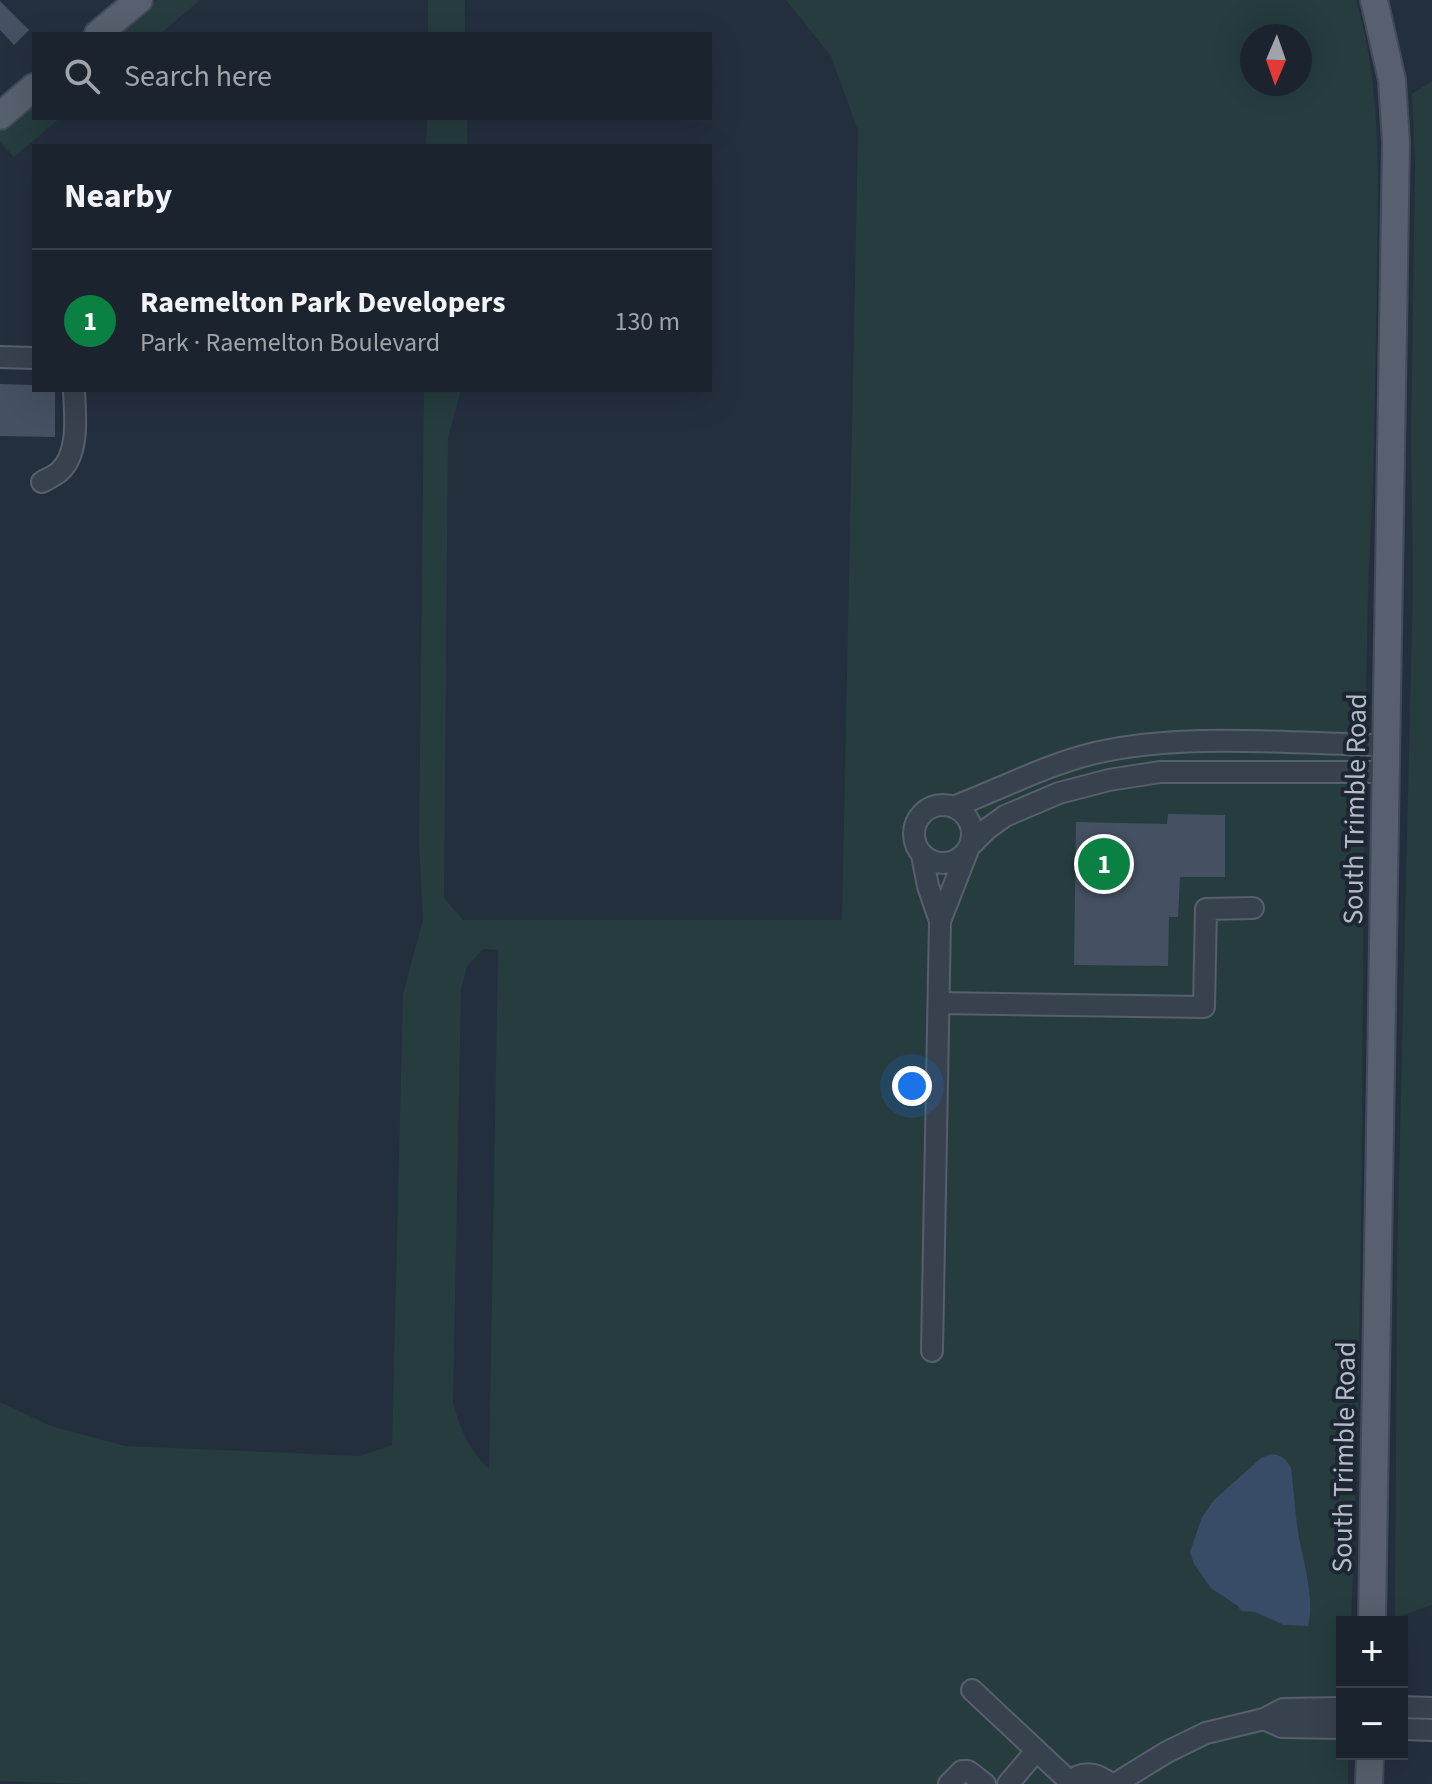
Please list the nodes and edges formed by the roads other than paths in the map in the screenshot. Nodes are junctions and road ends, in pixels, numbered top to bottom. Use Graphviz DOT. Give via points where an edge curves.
graph roads {
  1 [pos="139,0"];
  2 [pos="1374,0"];
  3 [pos="100,32"];
  4 [pos="32,89"];
  5 [pos="0,116"];
  6 [pos="0,357"];
  7 [pos="32,358"];
  8 [pos="74,392"];
  9 [pos="42,482"];
  10 [pos="1387,745"];
  11 [pos="1387,772"];
  12 [pos="953,807"];
  13 [pos="969,847"];
  14 [pos="922,855"];
  15 [pos="1253,908"];
  16 [pos="940,921"];
  17 [pos="939,1003"];
  18 [pos="932,1351"];
  19 [pos="1372,1616"];
  20 [pos="972,1690"];
  21 [pos="1408,1707"];
  22 [pos="1336,1708"];
  23 [pos="1432,1708"];
  24 [pos="1264,1719"];
  25 [pos="1336,1728"];
  26 [pos="1408,1729"];
  27 [pos="1432,1730"];
  28 [pos="1036,1751"];
  29 [pos="1370,1760"];
  30 [pos="1068,1783"];
  31 [pos="949,1784"];
  32 [pos="985,1784"];
  33 [pos="1008,1784"];
  34 [pos="1112,1784"];
  35 [pos="1369,1784"];
  1 -- 3 [label="main road"];
  2 -- 10 [label="main road, South Trimble Road" via="1392,80 1396,143"];
  4 -- 5 [label="main road"];
  6 -- 7 [label="street"];
  8 -- 9 [label="street" via="69,459"];
  10 -- 11 [label="main road, South Trimble Road"];
  10 -- 12 [label="street" via="1138,746 1042,769"];
  11 -- 13 [label="street" via="1132,775 1036,801 1005,816"];
  11 -- 19 [label="main road, South Trimble Road"];
  12 -- 13 [label="street" via="968,820"];
  12 -- 14 [label="street" via="930,808 918,819 913,833"];
  13 -- 14 [label="street" via="948,863"];
  13 -- 16 [label="street"];
  14 -- 16 [label="street"];
  15 -- 17 [label="street" via="1206,909 1204,1007"];
  16 -- 17 [label="street"];
  17 -- 18 [label="street"];
  20 -- 28 [label="street"];
  21 -- 23 [label="street"];
  22 -- 24 [label="street" via="1283,1709"];
  24 -- 25 [label="street" via="1282,1727"];
  24 -- 34 [label="street" via="1196,1738"];
  26 -- 27 [label="street"];
  28 -- 30 [label="street"];
  28 -- 33 [label="street"];
  29 -- 35 [label="main road"];
  30 -- 34 [label="street" via="1091,1774"];
  31 -- 32 [label="street" via="968,1771"];
}
